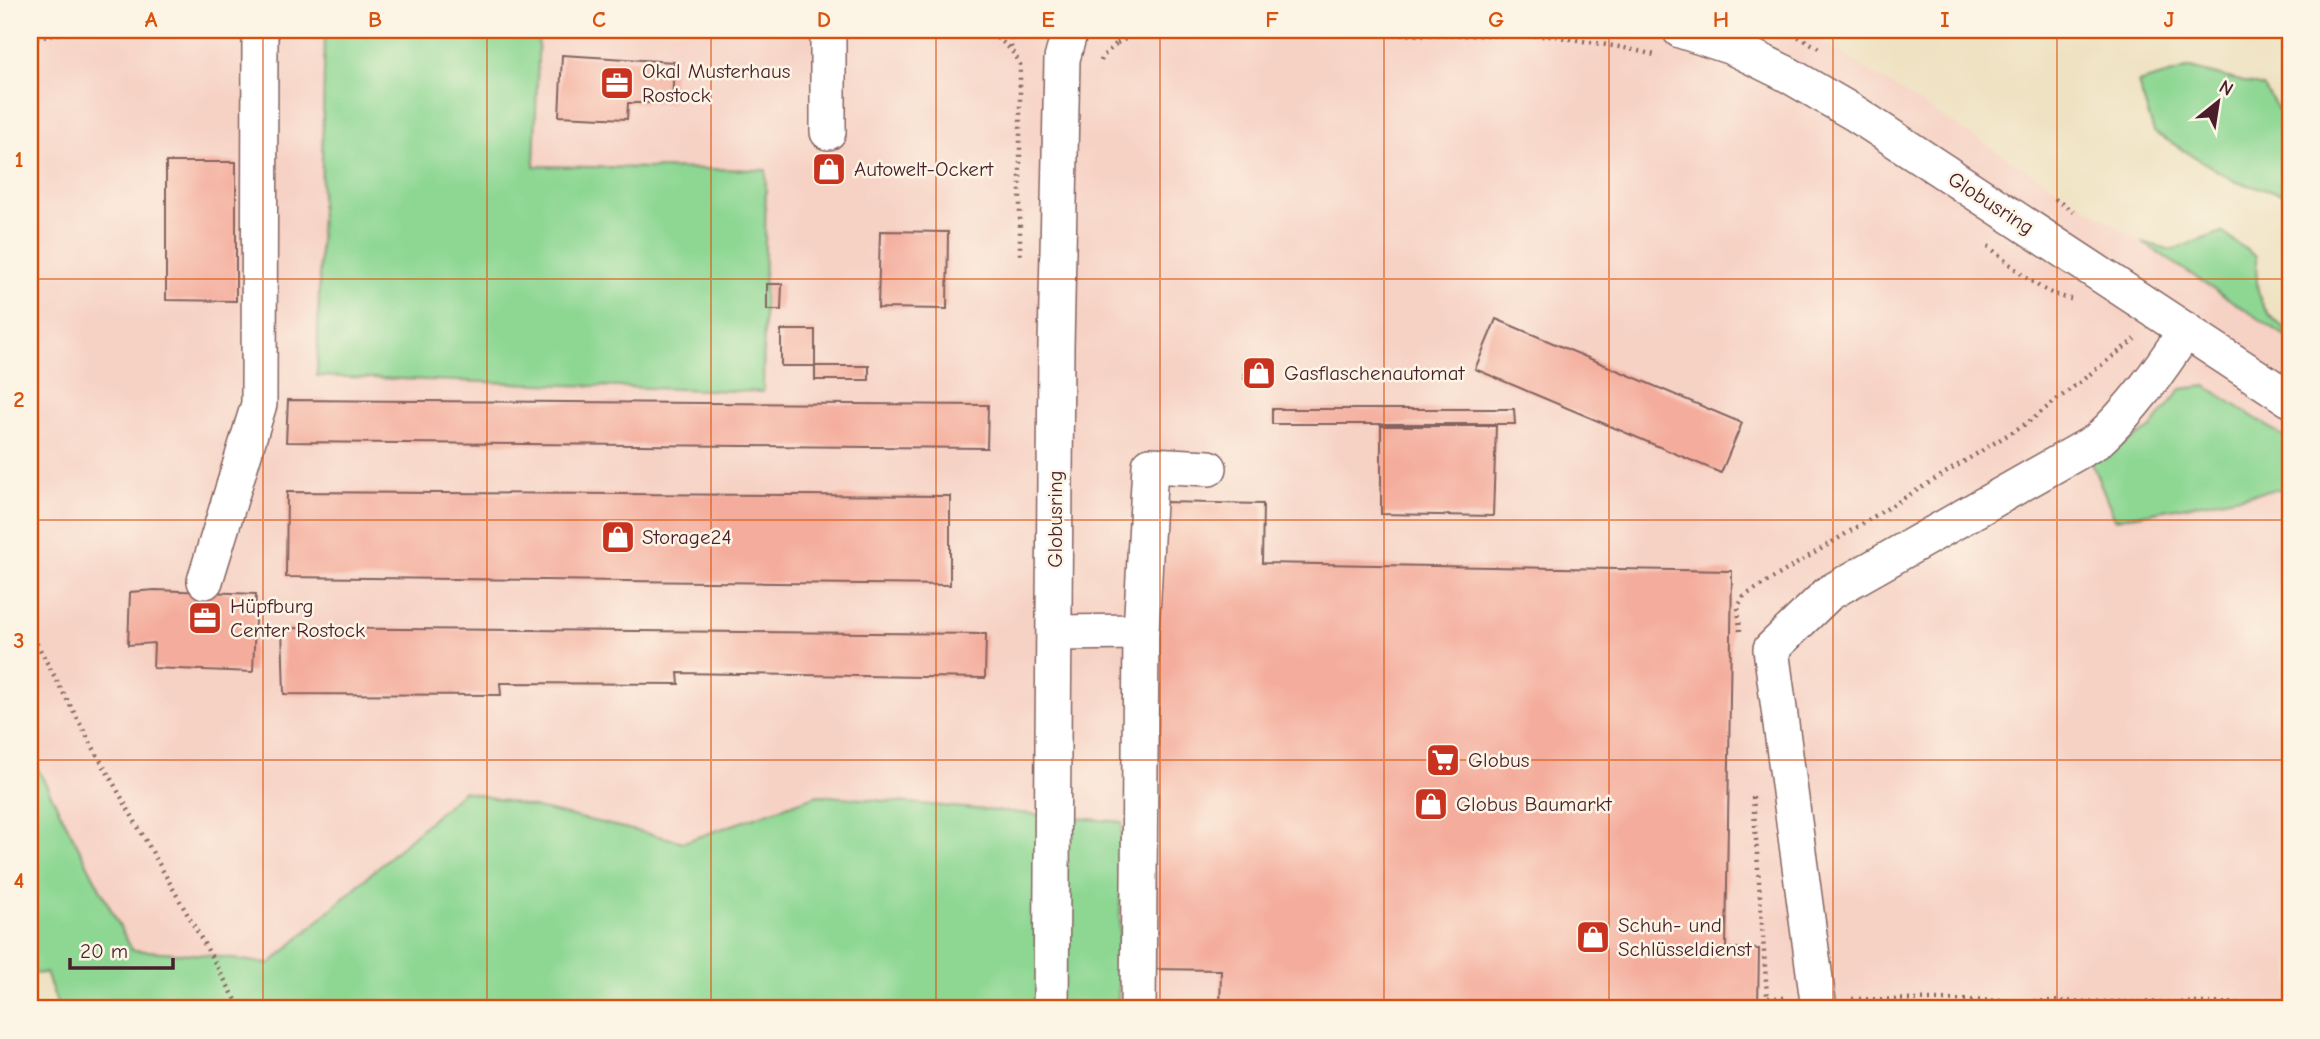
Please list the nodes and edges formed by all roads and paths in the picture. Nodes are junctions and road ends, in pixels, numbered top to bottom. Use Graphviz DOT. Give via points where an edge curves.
graph roads {
  1 [pos="74,30"];
  2 [pos="260,30"];
  3 [pos="828,30"];
  4 [pos="921,30"];
  5 [pos="1012,30"];
  6 [pos="1070,30"];
  7 [pos="30,40"];
  8 [pos="1117,43"];
  9 [pos="1670,43"];
  10 [pos="828,132"];
  11 [pos="1983,243"];
  12 [pos="2080,301"];
  13 [pos="2125,330"];
  14 [pos="2177,344"];
  15 [pos="2290,399"];
  16 [pos="1209,468"];
  17 [pos="205,581"];
  18 [pos="30,631"];
  19 [pos="1142,632"];
  20 [pos="1055,633"];
  21 [pos="1768,998"];
  22 [pos="1818,1004"];
  23 [pos="2290,1004"];
  24 [pos="241,1009"];
  25 [pos="1051,1009"];
  26 [pos="1138,1009"];
  1 -- 7 [label="path"];
  2 -- 17 [label="street" via="260,404"];
  3 -- 10 [label="street"];
  4 -- 5 [label="path" via="976,30 1011,48"];
  6 -- 20 [label="street, Globusring" via="1061,87"];
  8 -- 9 [label="path" via="1140,32 1553,36 1625,48"];
  9 -- 14 [label="street, Globusring" via="1732,47 1856,114"];
  11 -- 12 [label="path" via="2055,296"];
  13 -- 14 [label="path"];
  14 -- 15 [label="street, Globusring"];
  14 -- 22 [label="street" via="2120,420 2097,441 1829,593 1771,649"];
  16 -- 19 [label="street" via="1150,465"];
  18 -- 24 [label="path"];
  19 -- 20 [label="street"];
  19 -- 26 [label="street"];
  20 -- 25 [label="street, Globusring"];
  21 -- 22 [label="path"];
  22 -- 23 [label="path"];
}
